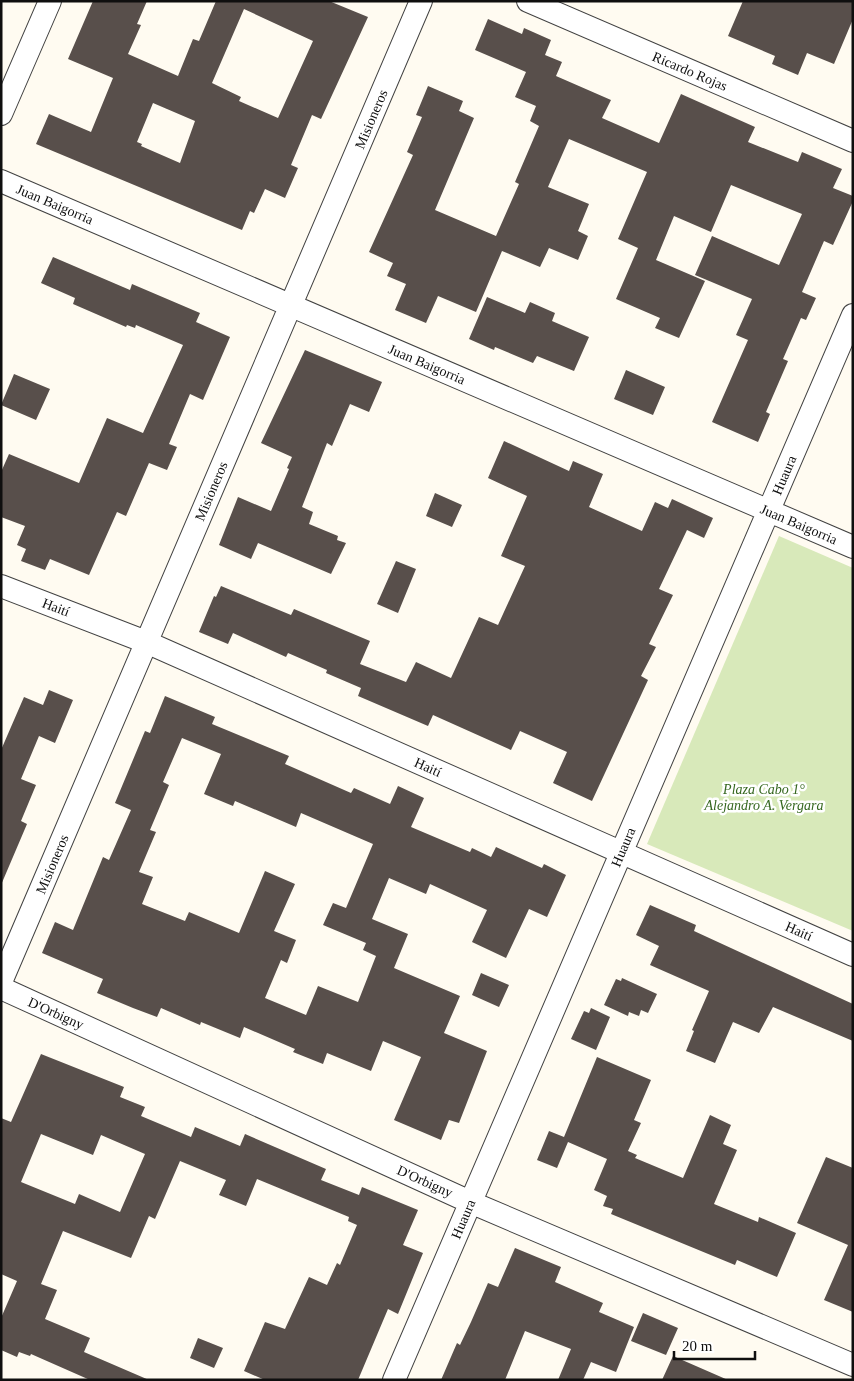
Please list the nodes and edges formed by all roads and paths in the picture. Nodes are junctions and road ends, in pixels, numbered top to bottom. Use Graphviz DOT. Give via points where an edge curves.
graph roads {
  1 [pos="50,1"];
  2 [pos="421,1"];
  3 [pos="528,1"];
  4 [pos="1,114"];
  5 [pos="853,141"];
  6 [pos="1,181"];
  7 [pos="291,306"];
  8 [pos="853,315"];
  9 [pos="768,511"];
  10 [pos="853,547"];
  11 [pos="1,586"];
  12 [pos="146,642"];
  13 [pos="621,852"];
  14 [pos="853,955"];
  15 [pos="1,982"];
  16 [pos="1,988"];
  17 [pos="470,1202"];
  18 [pos="853,1365"];
  19 [pos="394,1380"];
  1 -- 4 [label="street"];
  2 -- 7 [label="street, Misioneros"];
  3 -- 5 [label="street, Ricardo Rojas"];
  6 -- 7 [label="street, Juan Baigorria"];
  7 -- 9 [label="street, Juan Baigorria"];
  7 -- 12 [label="street, Misioneros"];
  8 -- 9 [label="street, Huaura"];
  9 -- 10 [label="street, Juan Baigorria"];
  9 -- 13 [label="street, Huaura"];
  11 -- 12 [label="street, Haití"];
  12 -- 13 [label="street, Haití"];
  12 -- 15 [label="street, Misioneros"];
  13 -- 14 [label="street, Haití"];
  13 -- 17 [label="street, Huaura"];
  16 -- 17 [label="street, D'Orbigny"];
  17 -- 18 [label="street, D'Orbigny"];
  17 -- 19 [label="street, Huaura"];
}
